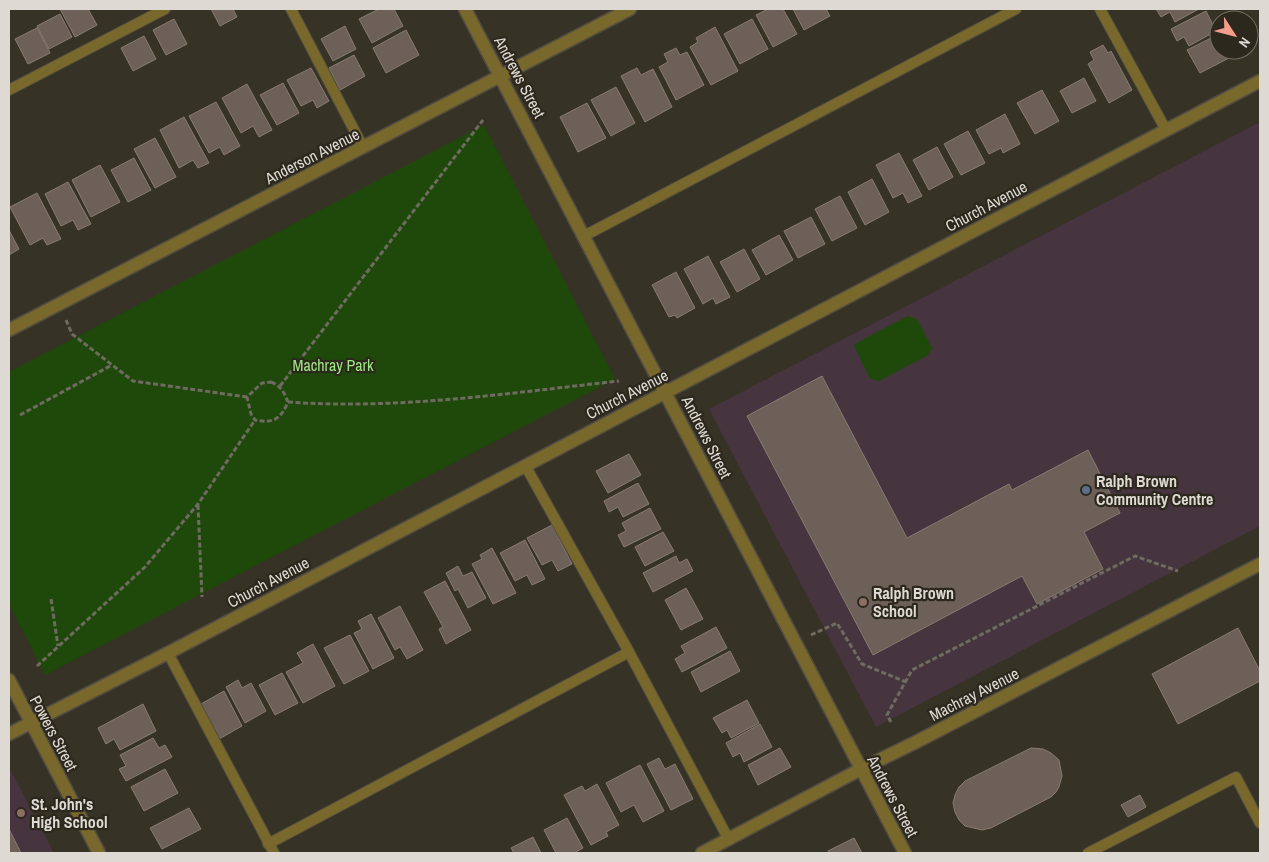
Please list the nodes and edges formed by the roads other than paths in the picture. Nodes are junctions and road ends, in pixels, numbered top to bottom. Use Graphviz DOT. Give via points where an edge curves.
graph roads {
  1 [pos="165,9"];
  2 [pos="292,9"];
  3 [pos="466,9"];
  4 [pos="630,9"];
  5 [pos="1016,9"];
  6 [pos="1100,9"];
  7 [pos="501,76"];
  8 [pos="1260,81"];
  9 [pos="9,90"];
  10 [pos="1166,130"];
  11 [pos="363,147"];
  12 [pos="584,236"];
  13 [pos="9,330"];
  14 [pos="666,392"];
  15 [pos="525,465"];
  16 [pos="1260,564"];
  17 [pos="629,652"];
  18 [pos="168,653"];
  19 [pos="9,680"];
  20 [pos="31,722"];
  21 [pos="9,734"];
  22 [pos="860,769"];
  23 [pos="1260,823"];
  24 [pos="728,840"];
  25 [pos="271,848"];
  26 [pos="99,853"];
  27 [pos="702,853"];
  28 [pos="905,853"];
  29 [pos="1088,853"];
  1 -- 9 [label="lane"];
  2 -- 11 [label="lane"];
  3 -- 7 [label="street, Andrews Street"];
  4 -- 7 [label="street, Anderson Avenue"];
  5 -- 12 [label="lane"];
  6 -- 10 [label="lane"];
  7 -- 11 [label="street, Anderson Avenue"];
  7 -- 12 [label="street, Andrews Street"];
  8 -- 10 [label="street, Church Avenue"];
  10 -- 14 [label="street, Church Avenue"];
  11 -- 13 [label="street, Anderson Avenue"];
  12 -- 14 [label="street, Andrews Street"];
  14 -- 15 [label="street, Church Avenue"];
  14 -- 22 [label="street, Andrews Street"];
  15 -- 17 [label="lane"];
  15 -- 18 [label="street, Church Avenue"];
  16 -- 22 [label="street, Machray Avenue"];
  17 -- 24 [label="lane"];
  17 -- 25 [label="lane"];
  18 -- 20 [label="street, Church Avenue"];
  18 -- 25 [label="lane"];
  19 -- 20 [label="street, Powers Street"];
  20 -- 21 [label="street, Church Avenue"];
  20 -- 26 [label="street, Powers Street"];
  22 -- 24 [label="street, Machray Avenue"];
  22 -- 28 [label="street, Andrews Street"];
  23 -- 29 [label="lane" via="1236,777"];
  24 -- 27 [label="street, Machray Avenue"];
}
